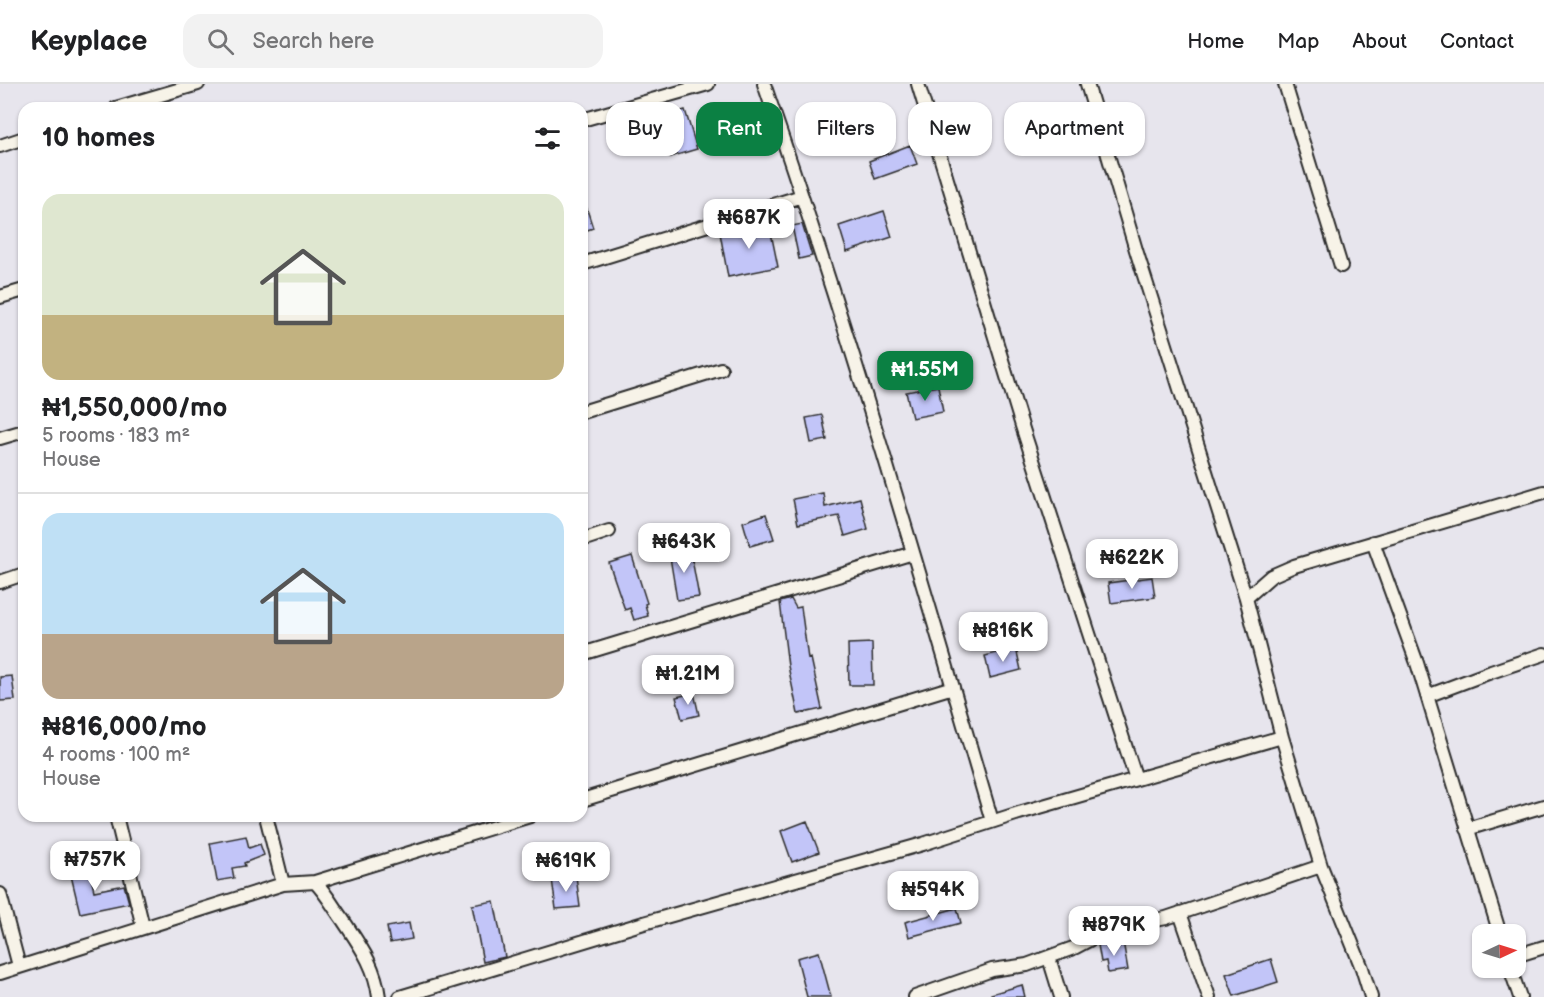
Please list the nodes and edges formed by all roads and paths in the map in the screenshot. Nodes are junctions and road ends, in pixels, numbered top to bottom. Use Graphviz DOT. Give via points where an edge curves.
graph roads {
  1 [pos="198,84"];
  2 [pos="708,84"];
  3 [pos="764,84"];
  4 [pos="918,84"];
  5 [pos="1087,84"];
  6 [pos="1285,84"];
  7 [pos="136,102"];
  8 [pos="588,118"];
  9 [pos="18,140"];
  10 [pos="0,146"];
  11 [pos="802,196"];
  12 [pos="588,262"];
  13 [pos="1341,266"];
  14 [pos="18,292"];
  15 [pos="0,297"];
  16 [pos="721,369"];
  17 [pos="588,410"];
  18 [pos="18,433"];
  19 [pos="0,438"];
  20 [pos="1544,492"];
  21 [pos="609,531"];
  22 [pos="588,538"];
  23 [pos="1373,542"];
  24 [pos="913,553"];
  25 [pos="18,576"];
  26 [pos="0,582"];
  27 [pos="1246,598"];
  28 [pos="588,652"];
  29 [pos="1544,654"];
  30 [pos="953,687"];
  31 [pos="1427,696"];
  32 [pos="1282,737"];
  33 [pos="1136,779"];
  34 [pos="588,798"];
  35 [pos="1544,806"];
  36 [pos="992,821"];
  37 [pos="117,822"];
  38 [pos="268,822"];
  39 [pos="510,822"];
  40 [pos="1467,829"];
  41 [pos="1321,866"];
  42 [pos="315,882"];
  43 [pos="283,884"];
  44 [pos="0,894"];
  45 [pos="1180,914"];
  46 [pos="1497,924"];
  47 [pos="143,927"];
  48 [pos="1544,947"];
  49 [pos="1526,953"];
  50 [pos="1048,958"];
  51 [pos="19,966"];
  52 [pos="0,973"];
  53 [pos="1513,978"];
  54 [pos="379,997"];
  55 [pos="400,997"];
  56 [pos="915,997"];
  57 [pos="1061,997"];
  58 [pos="1209,997"];
  59 [pos="1371,997"];
  60 [pos="1520,997"];
  1 -- 7 [label="street"];
  2 -- 8 [label="street"];
  3 -- 11 [label="street"];
  4 -- 33 [label="street" via="1022,426"];
  5 -- 27 [label="street"];
  6 -- 13 [label="street"];
  9 -- 10 [label="street"];
  11 -- 12 [label="street"];
  11 -- 24 [label="street"];
  14 -- 15 [label="street"];
  16 -- 17 [label="street"];
  18 -- 19 [label="street"];
  20 -- 23 [label="street"];
  21 -- 22 [label="street"];
  23 -- 27 [label="street" via="1271,576"];
  23 -- 31 [label="street"];
  24 -- 28 [label="street"];
  24 -- 30 [label="street"];
  25 -- 26 [label="street"];
  27 -- 32 [label="street"];
  29 -- 31 [label="street"];
  30 -- 34 [label="street"];
  30 -- 36 [label="street"];
  31 -- 40 [label="street"];
  32 -- 33 [label="street"];
  32 -- 41 [label="street"];
  33 -- 36 [label="street"];
  35 -- 40 [label="street"];
  36 -- 55 [label="street"];
  37 -- 47 [label="street"];
  38 -- 43 [label="street"];
  39 -- 42 [label="street"];
  40 -- 46 [label="street"];
  41 -- 45 [label="street"];
  41 -- 59 [label="street"];
  42 -- 43 [label="street"];
  42 -- 54 [label="street" via="365,952"];
  43 -- 47 [label="street"];
  44 -- 51 [label="street"];
  45 -- 50 [label="street" via="1110,929"];
  45 -- 58 [label="street"];
  47 -- 51 [label="street"];
  48 -- 49 [label="street"];
  50 -- 56 [label="street" via="992,970"];
  50 -- 57 [label="street"];
  51 -- 52 [label="street"];
  53 -- 60 [label="street"];
}
